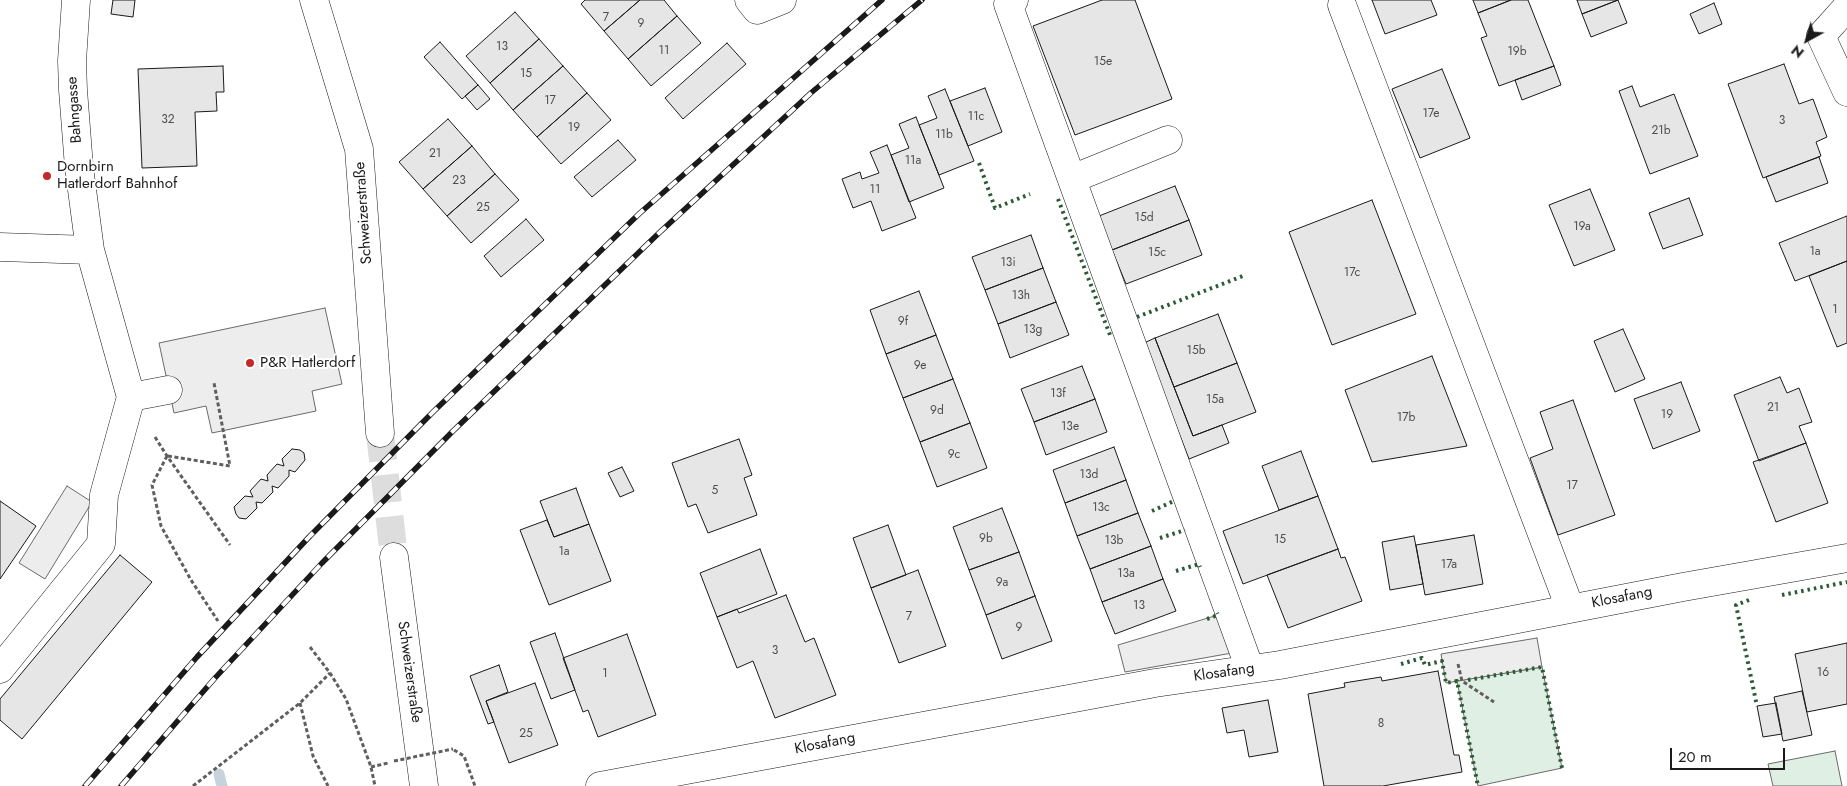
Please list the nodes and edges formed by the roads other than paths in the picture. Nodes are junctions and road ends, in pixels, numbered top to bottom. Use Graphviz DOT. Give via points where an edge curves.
graph roads {
  1 [pos="76,0"];
  2 [pos="314,0"];
  3 [pos="749,0"];
  4 [pos="782,0"];
  5 [pos="1014,0"];
  6 [pos="1342,5"];
  7 [pos="1847,7"];
  8 [pos="1847,92"];
  9 [pos="1168,140"];
  10 [pos="1072,179"];
  11 [pos="0,247"];
  12 [pos="90,250"];
  13 [pos="168,390"];
  14 [pos="131,397"];
  15 [pos="380,433"];
  16 [pos="394,557"];
  17 [pos="1847,558"];
  18 [pos="1570,608"];
  19 [pos="0,669"];
  20 [pos="1250,670"];
  21 [pos="424,786"];
  22 [pos="600,786"];
  1 -- 12 [label="street, Bahngasse" via="72,90"];
  2 -- 15 [label="street, Schweizerstraße" via="359,149"];
  3 -- 4 [label="street" via="757,10"];
  5 -- 10 [label="street" via="1008,4"];
  6 -- 18 [label="street"];
  7 -- 8 [label="street" via="1821,36"];
  9 -- 10 [label="street"];
  10 -- 20 [label="street"];
  11 -- 12 [label="street"];
  12 -- 14 [label="street, Bahngasse"];
  13 -- 14 [label="street"];
  14 -- 19 [label="street" via="104,495 101,544"];
  16 -- 21 [label="street, Schweizerstraße"];
  17 -- 18 [label="street, Klosafang"];
  18 -- 20 [label="street, Klosafang"];
  20 -- 22 [label="street, Klosafang" via="1155,683"];
}
